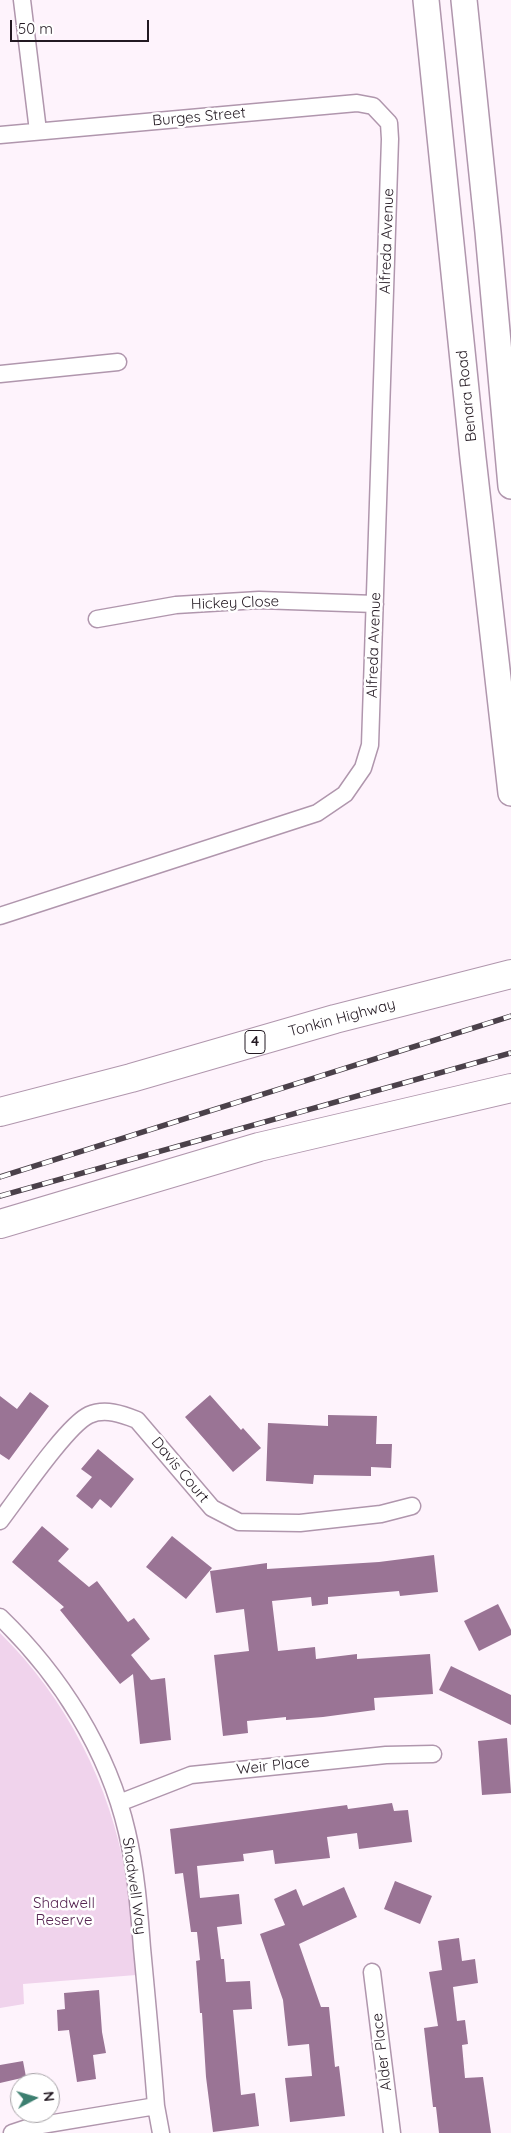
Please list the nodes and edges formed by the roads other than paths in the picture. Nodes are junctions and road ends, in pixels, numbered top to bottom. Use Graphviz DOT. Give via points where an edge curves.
graph roads {
  1 [pos="22,0"];
  2 [pos="426,0"];
  3 [pos="464,0"];
  4 [pos="390,123"];
  5 [pos="38,131"];
  6 [pos="0,135"];
  7 [pos="483,180"];
  8 [pos="444,184"];
  9 [pos="118,362"];
  10 [pos="0,374"];
  11 [pos="511,486"];
  12 [pos="375,604"];
  13 [pos="96,619"];
  14 [pos="511,792"];
  15 [pos="0,916"];
  16 [pos="511,974"];
  17 [pos="511,1088"];
  18 [pos="0,1112"];
  19 [pos="0,1224"];
  20 [pos="412,1506"];
  21 [pos="0,1521"];
  22 [pos="0,1617"];
  23 [pos="433,1754"];
  24 [pos="119,1803"];
  25 [pos="372,1972"];
  26 [pos="156,2106"];
  27 [pos="12,2133"];
  28 [pos="161,2133"];
  29 [pos="392,2133"];
  1 -- 5 [label="street"];
  2 -- 8 [label="main road, Benara Road"];
  3 -- 7 [label="main road"];
  4 -- 5 [label="street, Burges Street" via="374,106 357,103"];
  4 -- 12 [label="street, Alfreda Avenue"];
  5 -- 6 [label="street, Burges Street"];
  7 -- 8 [label="main road" via="475,190 468,192 459,192"];
  7 -- 11 [label="main road"];
  8 -- 14 [label="main road, Benara Road"];
  9 -- 10 [label="street"];
  12 -- 13 [label="street, Hickey Close" via="259,600 176,605"];
  12 -- 15 [label="street, Alfreda Avenue" via="370,745 363,768 345,794 317,813"];
  16 -- 18 [label="highway, Tonkin Highway / 4"];
  17 -- 19 [label="highway" via="259,1147"];
  20 -- 21 [label="street, Davis Court" via="381,1514 300,1524 239,1522 212,1508 138,1420 107,1411 89,1415 72,1427"];
  22 -- 24 [label="street, Shadwell Way" via="58,1683 92,1741"];
  23 -- 24 [label="street, Weir Place" via="386,1754 191,1775"];
  24 -- 26 [label="street, Shadwell Way" via="135,1872"];
  25 -- 29 [label="street, Alder Place"];
  26 -- 27 [label="street" via="30,2127"];
  26 -- 28 [label="street, Shadwell Way"];
}
